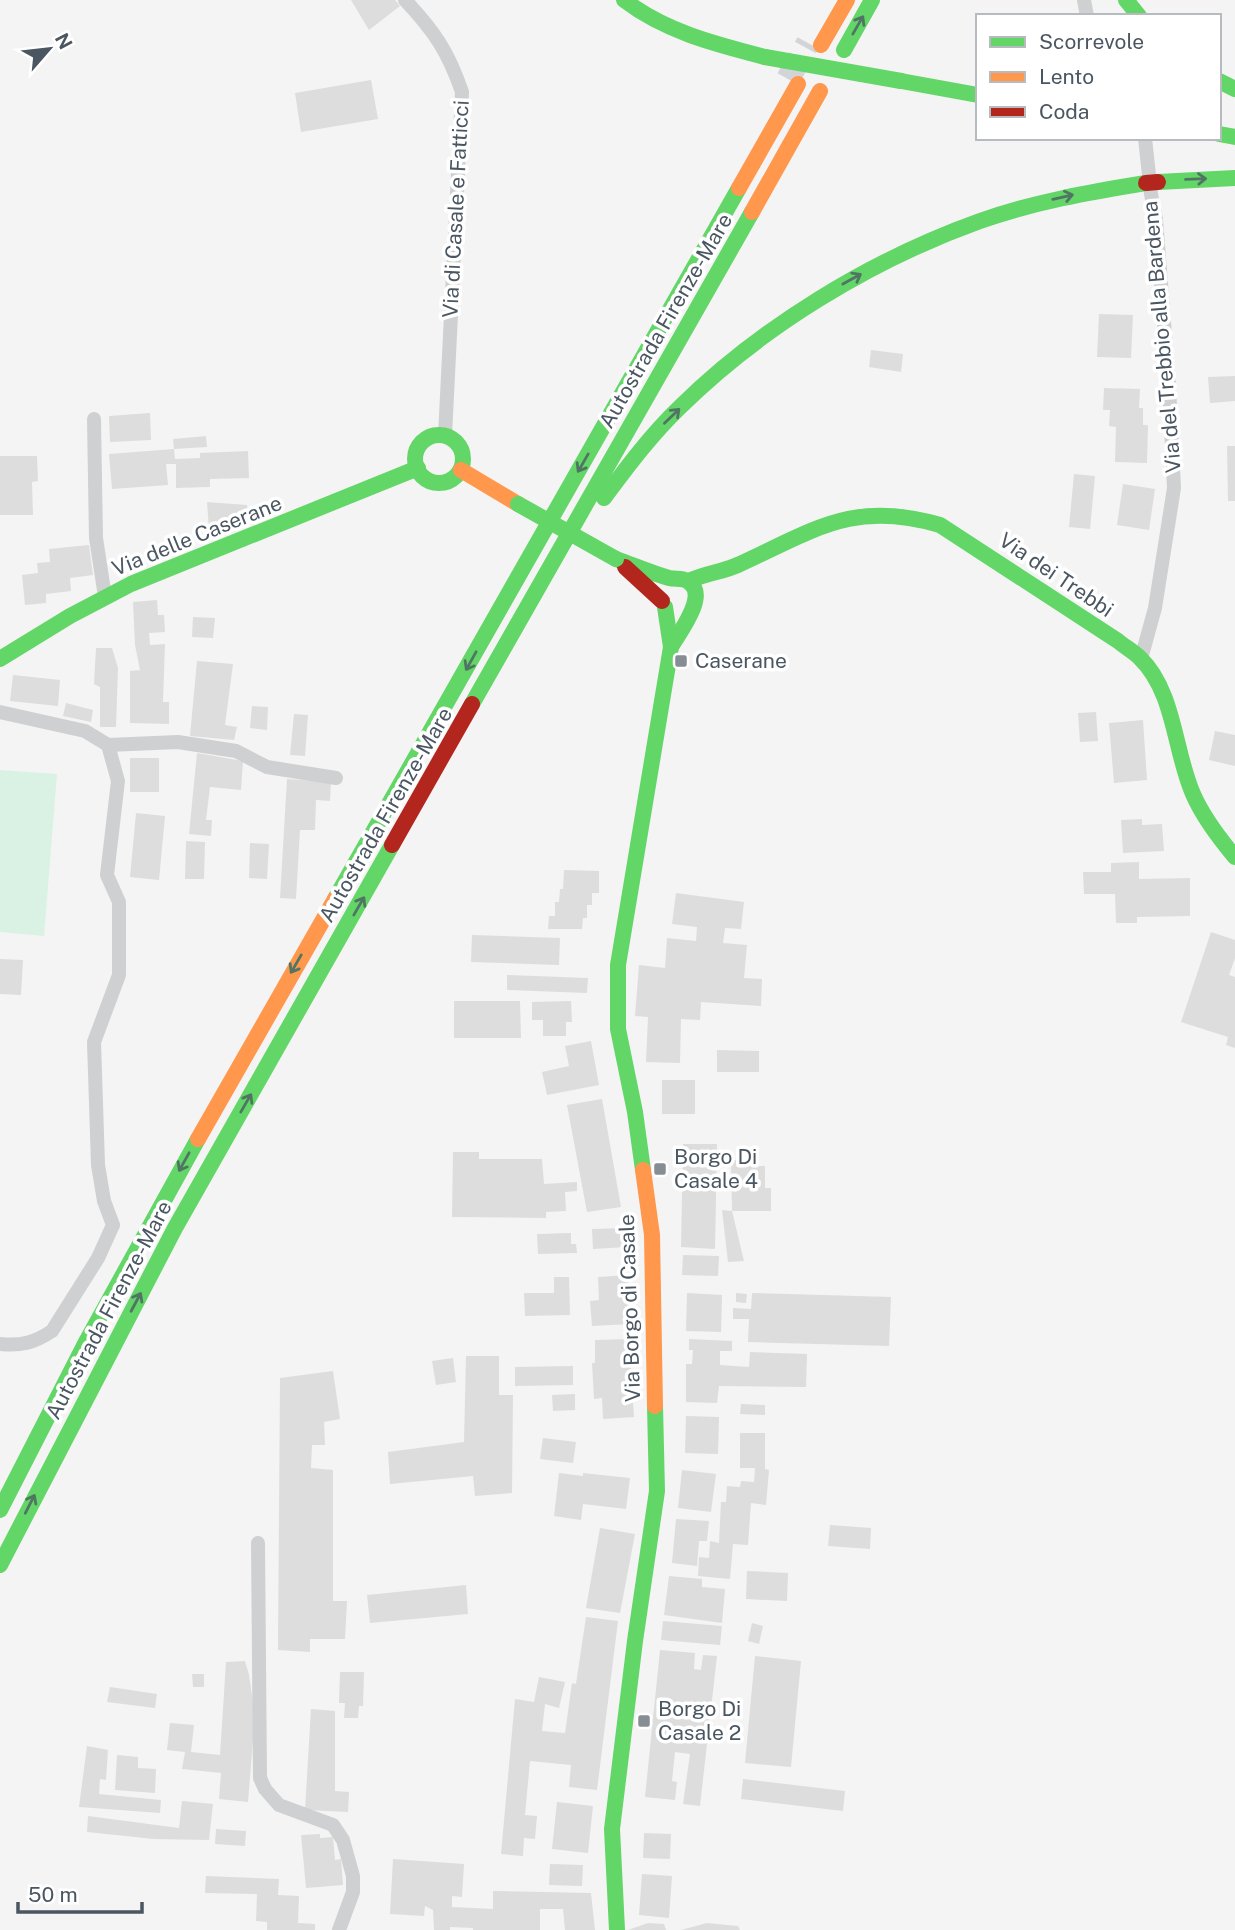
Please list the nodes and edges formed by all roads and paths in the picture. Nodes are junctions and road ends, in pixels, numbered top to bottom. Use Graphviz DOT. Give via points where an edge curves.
graph roads {
  1 [pos="405,0"];
  2 [pos="624,0"];
  3 [pos="832,0"];
  4 [pos="847,0"];
  5 [pos="872,0"];
  6 [pos="1126,0"];
  7 [pos="1137,14"];
  8 [pos="844,50"];
  9 [pos="792,83"];
  10 [pos="820,91"];
  11 [pos="976,95"];
  12 [pos="1145,140"];
  13 [pos="1235,178"];
  14 [pos="94,419"];
  15 [pos="444,436"];
  16 [pos="418,468"];
  17 [pos="461,470"];
  18 [pos="616,559"];
  19 [pos="737,566"];
  20 [pos="672,579"];
  21 [pos="689,581"];
  22 [pos="540,586"];
  23 [pos="105,597"];
  24 [pos="664,604"];
  25 [pos="693,605"];
  26 [pos="671,646"];
  27 [pos="0,659"];
  28 [pos="1141,659"];
  29 [pos="0,712"];
  30 [pos="108,745"];
  31 [pos="336,778"];
  32 [pos="1235,857"];
  33 [pos="0,1344"];
  34 [pos="0,1510"];
  35 [pos="258,1543"];
  36 [pos="0,1565"];
  37 [pos="340,1930"];
  38 [pos="617,1930"];
  1 -- 15 [label="street, Via di Casale e Fatticci" via="435,33 463,92"];
  2 -- 11 [label="main road, bridge" via="692,38 765,57"];
  3 -- 4 [label="main road" via="815,44"];
  8 -- 5 [label="main road, one-way"];
  6 -- 7 [label="main road"];
  9 -- 34 [label="main road, Autostrada Firenze-Mare, one-way" via="747,173 136,1247"];
  10 -- 22 [label="main road, Autostrada Firenze-Mare"];
  12 -- 28 [label="street, Via del Trebbio alla Bardena" via="1157,233 1174,488 1155,608"];
  22 -- 13 [label="main road, one-way" via="662,426 796,311 897,254 961,227 1094,190"];
  14 -- 23 [label="street" via="96,538"];
  15 -- 16 [label="main road" via="424,441 416,454"];
  15 -- 17 [label="main road" via="461,449"];
  16 -- 17 [label="main road" via="426,479 439,483 452,480"];
  16 -- 23 [label="main road, Via delle Caserane"];
  17 -- 18 [label="main road, bridge"];
  18 -- 20 [label="main road"];
  18 -- 24 [label="main road"];
  19 -- 21 [label="main road, Via dei Trebbi"];
  19 -- 25 [label="main road, Via dei Trebbi"];
  19 -- 28 [label="main road, Via dei Trebbi" via="804,531 844,518 887,514 918,518 940,525 984,552"];
  20 -- 21 [label="main road"];
  20 -- 24 [label="main road" via="664,586"];
  21 -- 25 [label="main road" via="696,590"];
  36 -- 22 [label="main road, Autostrada Firenze-Mare, one-way" via="175,1228"];
  23 -- 27 [label="main road, Via delle Caserane"];
  24 -- 25 [label="main road" via="680,614"];
  24 -- 26 [label="main road, Via Borgo di Casale"];
  25 -- 26 [label="main road, Via Borgo di Casale"];
  26 -- 38 [label="main road, Via Borgo di Casale" via="618,965 618,1029 652,1235 657,1491 612,1829"];
  28 -- 32 [label="main road, Via dei Trebbi" via="1161,694 1189,786"];
  29 -- 30 [label="street" via="85,731"];
  30 -- 31 [label="street" via="178,742 236,751 267,767"];
  30 -- 33 [label="street" via="118,781 107,875 119,902 119,975 94,1042 98,1165 113,1225 52,1331 22,1346"];
  35 -- 37 [label="street" via="260,1778 264,1790 279,1805 333,1825 343,1840 353,1892"];
}
